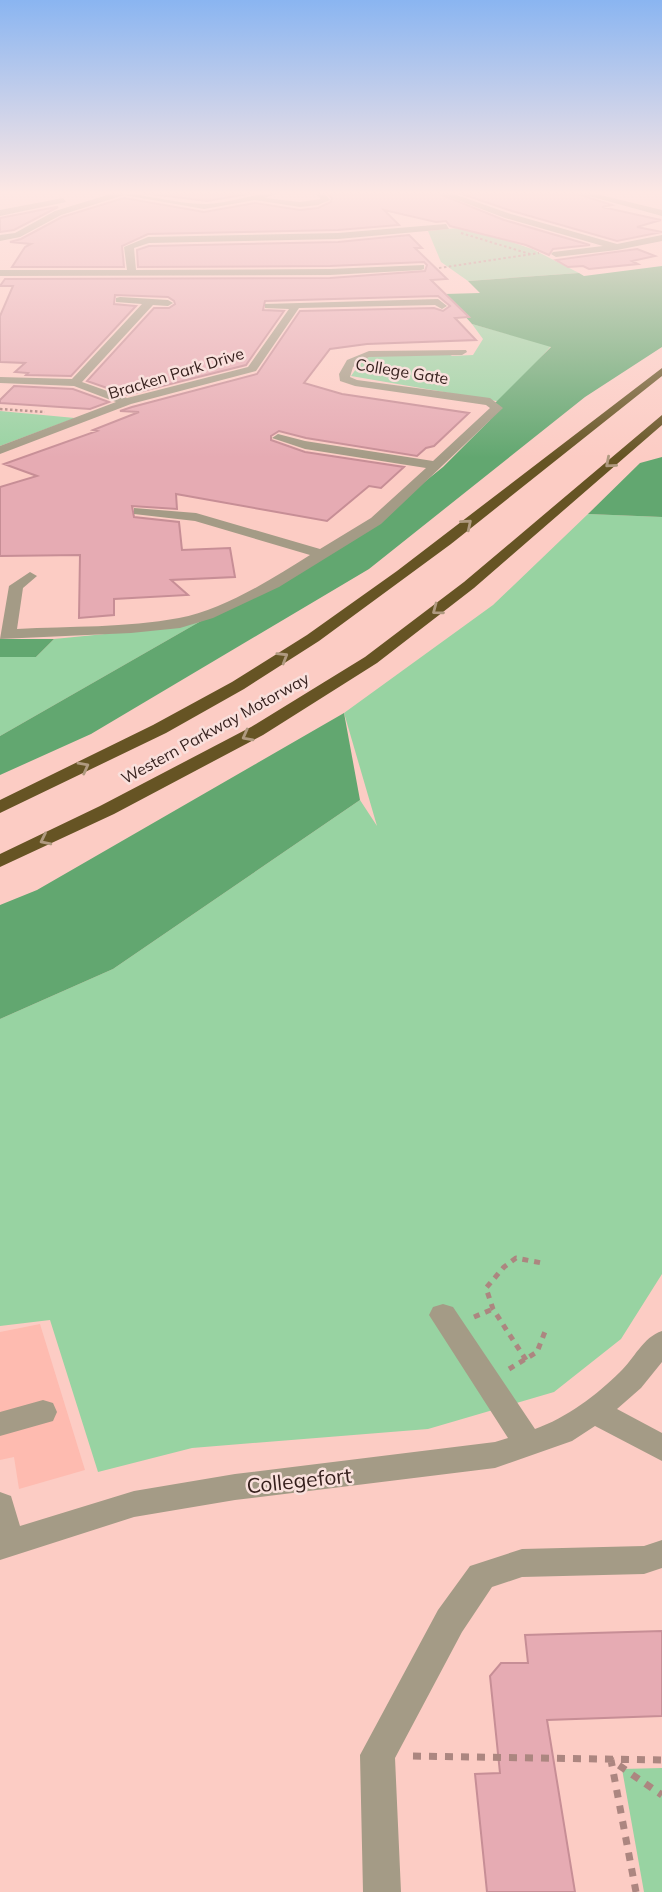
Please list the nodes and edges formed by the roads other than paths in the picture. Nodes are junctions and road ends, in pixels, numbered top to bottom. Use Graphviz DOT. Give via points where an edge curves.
graph roads {
  1 [pos="120,300"];
  2 [pos="150,302"];
  3 [pos="168,303"];
  4 [pos="269,306"];
  5 [pos="442,306"];
  6 [pos="295,307"];
  7 [pos="462,352"];
  8 [pos="662,371"];
  9 [pos="0,380"];
  10 [pos="75,383"];
  11 [pos="127,402"];
  12 [pos="662,419"];
  13 [pos="278,438"];
  14 [pos="0,450"];
  15 [pos="434,466"];
  16 [pos="139,511"];
  17 [pos="324,555"];
  18 [pos="30,576"];
  19 [pos="4,634"];
  20 [pos="0,807"];
  21 [pos="0,861"];
  22 [pos="443,1315"];
  23 [pos="662,1342"];
  24 [pos="594,1411"];
  25 [pos="43,1412"];
  26 [pos="0,1424"];
  27 [pos="528,1443"];
  28 [pos="662,1448"];
  29 [pos="0,1505"];
  30 [pos="4,1544"];
  31 [pos="662,1553"];
  32 [pos="382,1892"];
  1 -- 2 [label="street"];
  2 -- 3 [label="street"];
  2 -- 10 [label="street"];
  4 -- 6 [label="street"];
  5 -- 6 [label="street" via="438,302"];
  6 -- 11 [label="street, Bracken Park Drive" via="252,369"];
  7 -- 15 [label="street, College Gate" via="363,355 352,361 344,375 355,383 495,404 497,408 482,424"];
  20 -- 8 [label="highway, Western Parkway Motorway, one-way" via="205,703 310,640 430,555"];
  9 -- 10 [label="street"];
  10 -- 11 [label="street"];
  11 -- 14 [label="street, Bracken Park Drive"];
  12 -- 21 [label="highway, Western Parkway Motorway, one-way" via="469,585 371,660 257,731"];
  13 -- 15 [label="street"];
  15 -- 17 [label="street, College Gate" via="376,521"];
  16 -- 17 [label="street" via="195,517"];
  17 -- 19 [label="street, College Gate" via="274,584 190,620 131,628"];
  18 -- 19 [label="street, College Gate" via="16,586"];
  22 -- 27 [label="street"];
  23 -- 24 [label="street, Collegefort" via="631,1380"];
  24 -- 27 [label="street, Collegefort" via="562,1432"];
  24 -- 28 [label="street"];
  25 -- 26 [label="street"];
  27 -- 30 [label="street, Collegefort" via="495,1455 134,1504"];
  29 -- 30 [label="street"];
  31 -- 32 [label="street" via="644,1560 522,1563 481,1576 450,1621 377,1755"];
}
